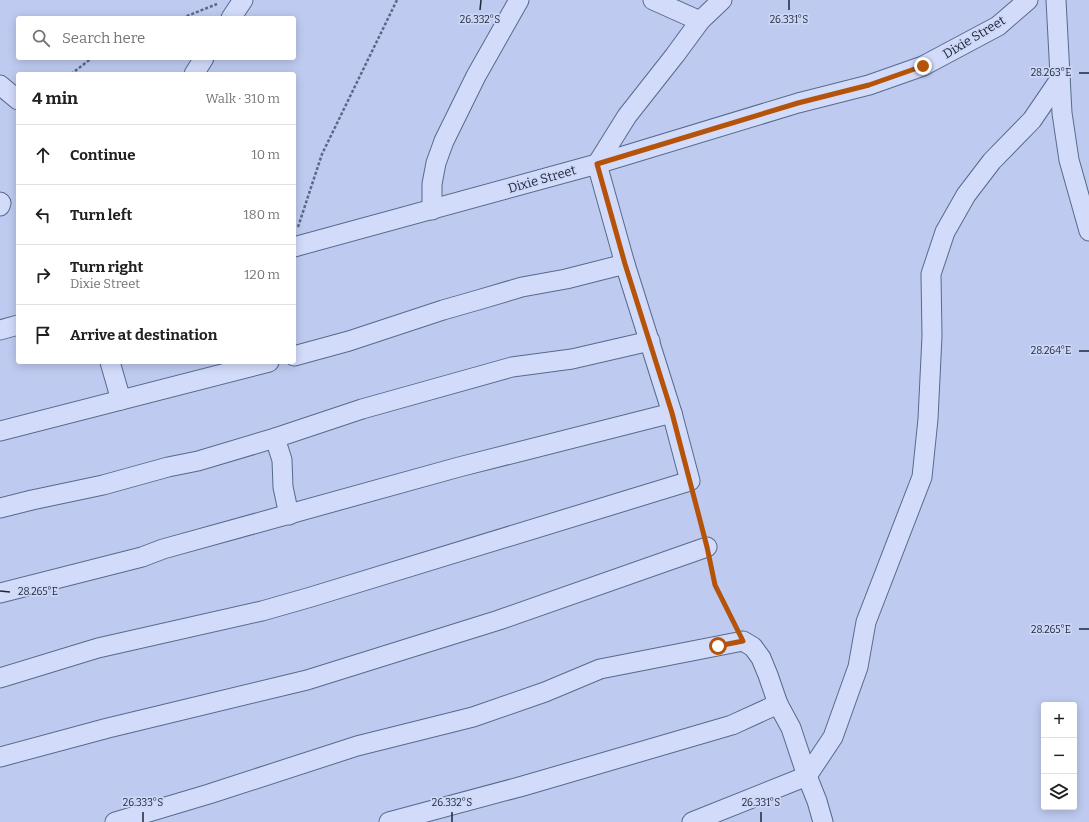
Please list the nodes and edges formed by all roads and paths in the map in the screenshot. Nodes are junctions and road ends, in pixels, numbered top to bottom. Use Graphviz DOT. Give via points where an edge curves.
graph roads {
  1 [pos="243,0"];
  2 [pos="396,0"];
  3 [pos="519,0"];
  4 [pos="653,0"];
  5 [pos="1056,0"];
  6 [pos="1024,1"];
  7 [pos="220,2"];
  8 [pos="713,7"];
  9 [pos="187,16"];
  10 [pos="232,16"];
  11 [pos="89,60"];
  12 [pos="203,60"];
  13 [pos="74,72"];
  14 [pos="195,72"];
  15 [pos="1060,79"];
  16 [pos="597,164"];
  17 [pos="0,202"];
  18 [pos="0,206"];
  19 [pos="432,210"];
  20 [pos="1089,231"];
  21 [pos="296,237"];
  22 [pos="296,240"];
  23 [pos="625,264"];
  24 [pos="16,326"];
  25 [pos="0,330"];
  26 [pos="650,341"];
  27 [pos="296,355"];
  28 [pos="111,364"];
  29 [pos="261,364"];
  30 [pos="121,400"];
  31 [pos="672,413"];
  32 [pos="0,431"];
  33 [pos="275,438"];
  34 [pos="690,481"];
  35 [pos="0,508"];
  36 [pos="289,515"];
  37 [pos="707,547"];
  38 [pos="0,593"];
  39 [pos="743,641"];
  40 [pos="0,678"];
  41 [pos="778,704"];
  42 [pos="0,757"];
  43 [pos="807,776"];
  44 [pos="115,822"];
  45 [pos="389,822"];
  46 [pos="692,822"];
  47 [pos="823,822"];
  1 -- 10 [label="street"];
  2 -- 21 [label="path" via="322,154"];
  3 -- 19 [label="street" via="476,76 444,141 432,184"];
  4 -- 8 [label="street"];
  5 -- 15 [label="street"];
  6 -- 16 [label="street, Dixie Street" via="998,26 923,66 869,85 798,103"];
  7 -- 9 [label="path"];
  8 -- 16 [label="street" via="627,116"];
  11 -- 13 [label="path"];
  12 -- 14 [label="street"];
  15 -- 20 [label="street" via="1069,160"];
  15 -- 43 [label="street" via="1032,120 992,161 966,195 945,232 931,274 932,336 922,477 866,622 858,667 833,737"];
  16 -- 19 [label="street, Dixie Street"];
  16 -- 23 [label="street"];
  17 -- 18 [label="street"];
  19 -- 22 [label="street, Dixie Street"];
  23 -- 26 [label="street"];
  23 -- 27 [label="street" via="478,300"];
  24 -- 25 [label="street"];
  26 -- 31 [label="street"];
  26 -- 33 [label="street" via="572,359 512,367 362,409"];
  28 -- 30 [label="street"];
  29 -- 30 [label="street"];
  30 -- 32 [label="street"];
  31 -- 34 [label="street"];
  31 -- 36 [label="street" via="459,467"];
  33 -- 35 [label="street" via="198,461"];
  33 -- 36 [label="street" via="282,460 283,487"];
  34 -- 37 [label="path"];
  34 -- 40 [label="street" via="262,611 98,648"];
  36 -- 38 [label="street"];
  37 -- 39 [label="path" via="715,585"];
  37 -- 42 [label="street" via="499,620 307,680"];
  39 -- 41 [label="street" via="753,647 761,658"];
  39 -- 44 [label="street" via="600,669 545,692 473,717 357,746"];
  41 -- 43 [label="street" via="791,728"];
  41 -- 45 [label="street" via="732,725"];
  43 -- 46 [label="street"];
  43 -- 47 [label="street"];
}
